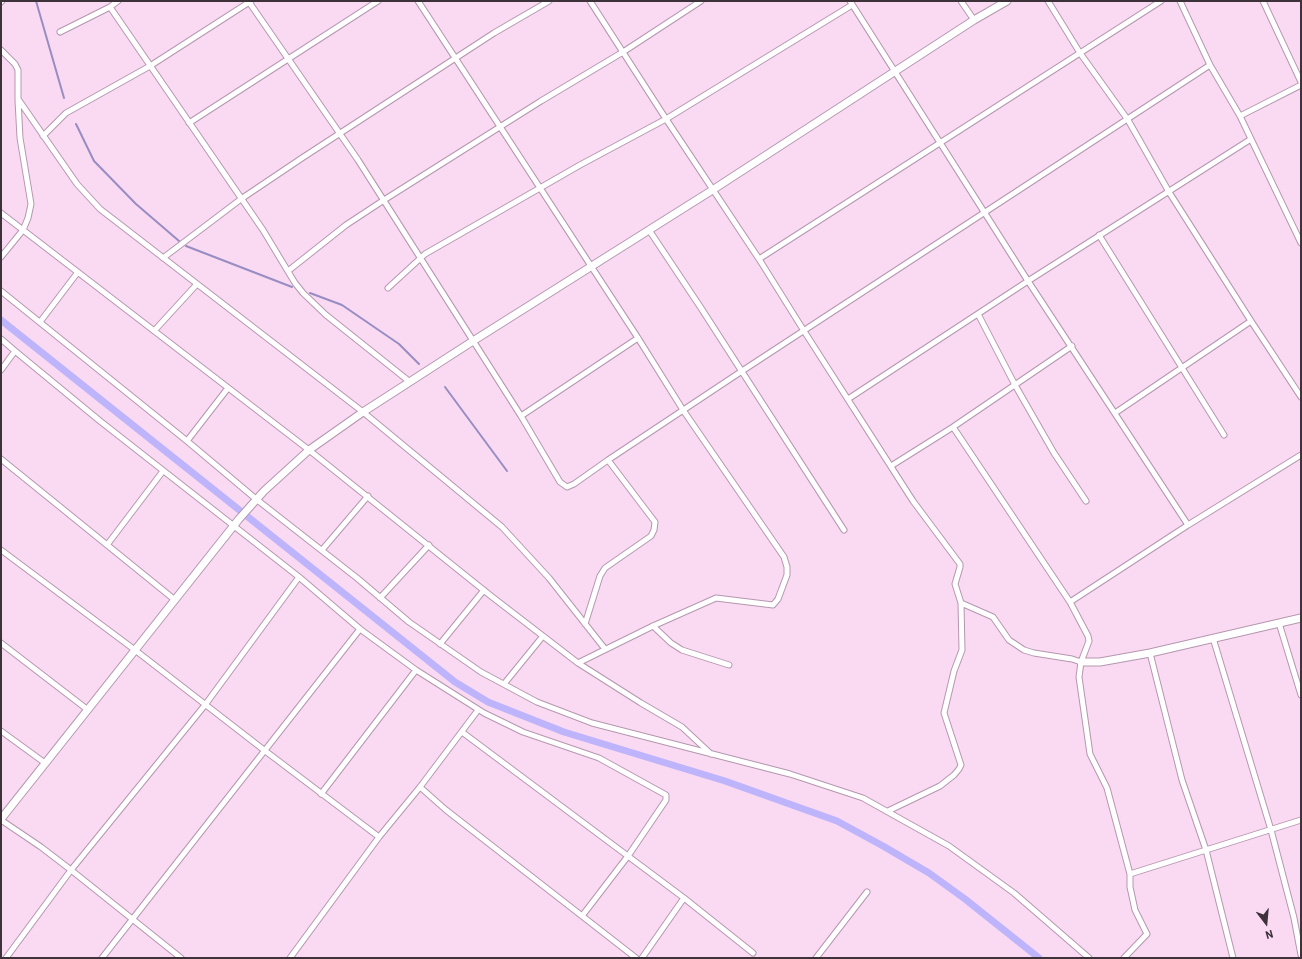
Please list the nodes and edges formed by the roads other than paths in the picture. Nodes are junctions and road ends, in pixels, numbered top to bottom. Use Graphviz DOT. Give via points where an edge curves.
graph roads {
  1 [pos="118,1"];
  2 [pos="378,1"];
  3 [pos="418,1"];
  4 [pos="549,1"];
  5 [pos="590,1"];
  6 [pos="701,1"];
  7 [pos="962,1"];
  8 [pos="1007,1"];
  9 [pos="1048,1"];
  10 [pos="1161,1"];
  11 [pos="1180,1"];
  12 [pos="1262,1"];
  13 [pos="250,2"];
  14 [pos="851,3"];
  15 [pos="110,7"];
  16 [pos="974,20"];
  17 [pos="60,32"];
  18 [pos="1,50"];
  19 [pos="624,52"];
  20 [pos="1080,53"];
  21 [pos="455,58"];
  22 [pos="288,59"];
  23 [pos="1210,65"];
  24 [pos="150,66"];
  25 [pos="896,71"];
  26 [pos="1301,82"];
  27 [pos="1301,86"];
  28 [pos="18,99"];
  29 [pos="1240,116"];
  30 [pos="666,119"];
  31 [pos="1128,120"];
  32 [pos="189,123"];
  33 [pos="500,127"];
  34 [pos="340,133"];
  35 [pos="43,136"];
  36 [pos="1251,139"];
  37 [pos="940,142"];
  38 [pos="540,188"];
  39 [pos="714,189"];
  40 [pos="1169,192"];
  41 [pos="241,199"];
  42 [pos="384,200"];
  43 [pos="1,213"];
  44 [pos="985,213"];
  45 [pos="23,230"];
  46 [pos="649,230"];
  47 [pos="1099,235"];
  48 [pos="1301,243"];
  49 [pos="1,257"];
  50 [pos="163,258"];
  51 [pos="420,258"];
  52 [pos="759,259"];
  53 [pos="591,267"];
  54 [pos="288,271"];
  55 [pos="78,272"];
  56 [pos="1028,281"];
  57 [pos="197,284"];
  58 [pos="388,288"];
  59 [pos="1,291"];
  60 [pos="978,314"];
  61 [pos="1251,321"];
  62 [pos="40,322"];
  63 [pos="154,331"];
  64 [pos="804,332"];
  65 [pos="638,338"];
  66 [pos="1,340"];
  67 [pos="473,341"];
  68 [pos="1072,346"];
  69 [pos="15,351"];
  70 [pos="1181,368"];
  71 [pos="1,370"];
  72 [pos="742,371"];
  73 [pos="410,382"];
  74 [pos="1015,385"];
  75 [pos="228,388"];
  76 [pos="1301,397"];
  77 [pos="848,399"];
  78 [pos="684,410"];
  79 [pos="363,412"];
  80 [pos="1115,413"];
  81 [pos="521,416"];
  82 [pos="953,427"];
  83 [pos="1224,435"];
  84 [pos="187,441"];
  85 [pos="309,450"];
  86 [pos="1301,455"];
  87 [pos="1,459"];
  88 [pos="608,460"];
  89 [pos="891,466"];
  90 [pos="163,471"];
  91 [pos="368,496"];
  92 [pos="254,501"];
  93 [pos="1086,501"];
  94 [pos="234,525"];
  95 [pos="1188,525"];
  96 [pos="844,530"];
  97 [pos="107,545"];
  98 [pos="430,545"];
  99 [pos="1,550"];
  100 [pos="322,550"];
  101 [pos="299,577"];
  102 [pos="484,590"];
  103 [pos="380,598"];
  104 [pos="175,600"];
  105 [pos="1070,602"];
  106 [pos="961,603"];
  107 [pos="1301,618"];
  108 [pos="1280,623"];
  109 [pos="586,624"];
  110 [pos="653,626"];
  111 [pos="360,629"];
  112 [pos="543,636"];
  113 [pos="1213,638"];
  114 [pos="1,643"];
  115 [pos="440,644"];
  116 [pos="605,649"];
  117 [pos="135,650"];
  118 [pos="1150,654"];
  119 [pos="1080,662"];
  120 [pos="578,663"];
  121 [pos="729,665"];
  122 [pos="416,670"];
  123 [pos="504,684"];
  124 [pos="1301,695"];
  125 [pos="205,705"];
  126 [pos="88,710"];
  127 [pos="478,710"];
  128 [pos="1,731"];
  129 [pos="462,732"];
  130 [pos="264,750"];
  131 [pos="712,754"];
  132 [pos="45,763"];
  133 [pos="420,787"];
  134 [pos="321,794"];
  135 [pos="888,811"];
  136 [pos="1,820"];
  137 [pos="1301,820"];
  138 [pos="1271,830"];
  139 [pos="380,837"];
  140 [pos="1206,850"];
  141 [pos="628,856"];
  142 [pos="71,870"];
  143 [pos="1130,874"];
  144 [pos="867,892"];
  145 [pos="684,898"];
  146 [pos="582,916"];
  147 [pos="132,920"];
  148 [pos="753,953"];
  149 [pos="1301,956"];
  150 [pos="6,958"];
  151 [pos="102,958"];
  152 [pos="181,958"];
  153 [pos="290,958"];
  154 [pos="636,958"];
  155 [pos="642,958"];
  156 [pos="816,958"];
  157 [pos="1089,958"];
  158 [pos="1124,958"];
  159 [pos="1233,958"];
  160 [pos="1298,958"];
  1 -- 15 [label="street"];
  2 -- 22 [label="street"];
  3 -- 21 [label="street"];
  4 -- 21 [label="street"];
  5 -- 19 [label="street"];
  6 -- 19 [label="street"];
  7 -- 16 [label="street"];
  8 -- 16 [label="street"];
  9 -- 20 [label="street"];
  10 -- 20 [label="street"];
  11 -- 23 [label="street"];
  12 -- 26 [label="street"];
  13 -- 22 [label="street"];
  13 -- 24 [label="street"];
  14 -- 25 [label="street"];
  14 -- 30 [label="street"];
  15 -- 17 [label="street"];
  15 -- 24 [label="street"];
  16 -- 25 [label="street"];
  18 -- 28 [label="street" via="18,70"];
  19 -- 30 [label="street"];
  19 -- 33 [label="street"];
  20 -- 31 [label="street"];
  20 -- 37 [label="street"];
  21 -- 33 [label="street"];
  21 -- 34 [label="street"];
  22 -- 32 [label="street"];
  22 -- 34 [label="street"];
  23 -- 29 [label="street"];
  23 -- 31 [label="street"];
  24 -- 32 [label="street"];
  24 -- 35 [label="street" via="66,113"];
  25 -- 37 [label="street"];
  25 -- 39 [label="street"];
  27 -- 29 [label="street"];
  28 -- 35 [label="street"];
  28 -- 45 [label="street" via="20,138 31,204"];
  29 -- 36 [label="street"];
  30 -- 38 [label="street"];
  30 -- 39 [label="street"];
  31 -- 40 [label="street"];
  31 -- 44 [label="street"];
  32 -- 41 [label="street"];
  33 -- 38 [label="street"];
  33 -- 42 [label="street"];
  34 -- 41 [label="street"];
  34 -- 42 [label="street"];
  35 -- 50 [label="street" via="77,184 100,208"];
  36 -- 40 [label="street"];
  36 -- 48 [label="street"];
  37 -- 44 [label="street"];
  37 -- 52 [label="street"];
  38 -- 51 [label="street"];
  38 -- 53 [label="street"];
  39 -- 46 [label="street"];
  39 -- 52 [label="street"];
  40 -- 47 [label="street"];
  40 -- 61 [label="street"];
  41 -- 50 [label="street"];
  41 -- 54 [label="street"];
  42 -- 51 [label="street"];
  42 -- 54 [label="street" via="346,225"];
  43 -- 45 [label="street"];
  44 -- 56 [label="street"];
  44 -- 64 [label="street"];
  45 -- 49 [label="street"];
  45 -- 55 [label="street"];
  46 -- 53 [label="street"];
  46 -- 72 [label="street"];
  47 -- 56 [label="street"];
  47 -- 70 [label="street"];
  50 -- 57 [label="street"];
  51 -- 58 [label="street"];
  51 -- 67 [label="street"];
  52 -- 64 [label="street"];
  53 -- 65 [label="street"];
  53 -- 67 [label="street"];
  54 -- 73 [label="street" via="303,293 326,315"];
  55 -- 62 [label="street"];
  55 -- 63 [label="street"];
  56 -- 60 [label="street"];
  56 -- 68 [label="street"];
  57 -- 63 [label="street"];
  57 -- 79 [label="street"];
  59 -- 62 [label="street"];
  60 -- 74 [label="street"];
  60 -- 77 [label="street"];
  61 -- 70 [label="street"];
  61 -- 76 [label="street"];
  62 -- 84 [label="street"];
  63 -- 75 [label="street"];
  64 -- 72 [label="street"];
  64 -- 77 [label="street"];
  65 -- 78 [label="street"];
  65 -- 81 [label="street"];
  66 -- 69 [label="street"];
  67 -- 73 [label="street"];
  67 -- 81 [label="street"];
  68 -- 74 [label="street"];
  68 -- 80 [label="street"];
  69 -- 71 [label="street"];
  69 -- 90 [label="street"];
  70 -- 80 [label="street"];
  70 -- 83 [label="street"];
  72 -- 78 [label="street"];
  72 -- 96 [label="street"];
  73 -- 79 [label="street"];
  74 -- 82 [label="street"];
  74 -- 93 [label="street" via="1054,453"];
  75 -- 84 [label="street"];
  75 -- 85 [label="street"];
  77 -- 89 [label="street"];
  78 -- 88 [label="street"];
  78 -- 110 [label="street" via="784,557 786,574 778,599 773,605 716,598"];
  79 -- 85 [label="street"];
  79 -- 109 [label="street" via="502,527 549,578"];
  80 -- 95 [label="street"];
  81 -- 88 [label="street" via="560,482 566,486 574,484"];
  82 -- 89 [label="street"];
  82 -- 105 [label="street"];
  84 -- 92 [label="street"];
  85 -- 91 [label="street"];
  85 -- 92 [label="street"];
  86 -- 95 [label="street"];
  87 -- 97 [label="street"];
  88 -- 109 [label="street" via="655,522 654,530 651,536 606,568 600,576"];
  89 -- 106 [label="street" via="913,501 960,564 954,584"];
  90 -- 94 [label="street"];
  90 -- 97 [label="street"];
  91 -- 98 [label="street"];
  91 -- 100 [label="street"];
  92 -- 94 [label="street"];
  92 -- 100 [label="street"];
  94 -- 101 [label="street"];
  94 -- 104 [label="street"];
  95 -- 105 [label="street"];
  97 -- 104 [label="street"];
  98 -- 102 [label="street"];
  98 -- 103 [label="street"];
  99 -- 117 [label="street"];
  100 -- 103 [label="street"];
  101 -- 111 [label="street"];
  101 -- 125 [label="street"];
  102 -- 112 [label="street"];
  102 -- 115 [label="street"];
  103 -- 115 [label="street"];
  104 -- 117 [label="street"];
  105 -- 119 [label="street" via="1089,641"];
  106 -- 119 [label="street" via="993,617 1009,640 1024,650"];
  106 -- 135 [label="street" via="962,650 944,713 961,765 954,775 940,786"];
  107 -- 108 [label="street"];
  108 -- 113 [label="street"];
  108 -- 124 [label="street"];
  109 -- 116 [label="street"];
  110 -- 116 [label="street"];
  110 -- 121 [label="street" via="682,650"];
  111 -- 122 [label="street"];
  111 -- 130 [label="street"];
  112 -- 120 [label="street"];
  112 -- 123 [label="street"];
  113 -- 118 [label="street"];
  113 -- 138 [label="street"];
  114 -- 126 [label="street"];
  115 -- 123 [label="street" via="481,672"];
  116 -- 120 [label="street"];
  117 -- 125 [label="street"];
  117 -- 126 [label="street"];
  118 -- 119 [label="street" via="1100,662"];
  118 -- 140 [label="street" via="1182,780"];
  119 -- 143 [label="street" via="1080,685 1090,754 1106,788"];
  120 -- 131 [label="street" via="682,727"];
  122 -- 127 [label="street"];
  122 -- 134 [label="street"];
  123 -- 131 [label="street" via="537,702 592,723"];
  125 -- 130 [label="street"];
  125 -- 142 [label="street"];
  126 -- 132 [label="street"];
  127 -- 129 [label="street"];
  127 -- 141 [label="street" via="523,732 600,758 666,795 666,800"];
  128 -- 132 [label="street"];
  129 -- 133 [label="street"];
  129 -- 141 [label="street"];
  130 -- 134 [label="street"];
  130 -- 147 [label="street"];
  131 -- 135 [label="street" via="790,774 863,798"];
  132 -- 136 [label="street"];
  133 -- 139 [label="street"];
  133 -- 146 [label="street"];
  134 -- 139 [label="street"];
  135 -- 157 [label="street" via="949,846 1014,893"];
  136 -- 142 [label="street"];
  137 -- 138 [label="street"];
  138 -- 140 [label="street"];
  138 -- 149 [label="street"];
  139 -- 153 [label="street"];
  140 -- 143 [label="street"];
  140 -- 159 [label="street"];
  141 -- 145 [label="street"];
  141 -- 146 [label="street"];
  142 -- 147 [label="street"];
  142 -- 150 [label="street"];
  143 -- 158 [label="street" via="1135,910 1147,934"];
  144 -- 156 [label="street"];
  145 -- 148 [label="street"];
  145 -- 155 [label="street"];
  146 -- 154 [label="street"];
  147 -- 151 [label="street"];
  147 -- 152 [label="street"];
  149 -- 160 [label="street"];
}
